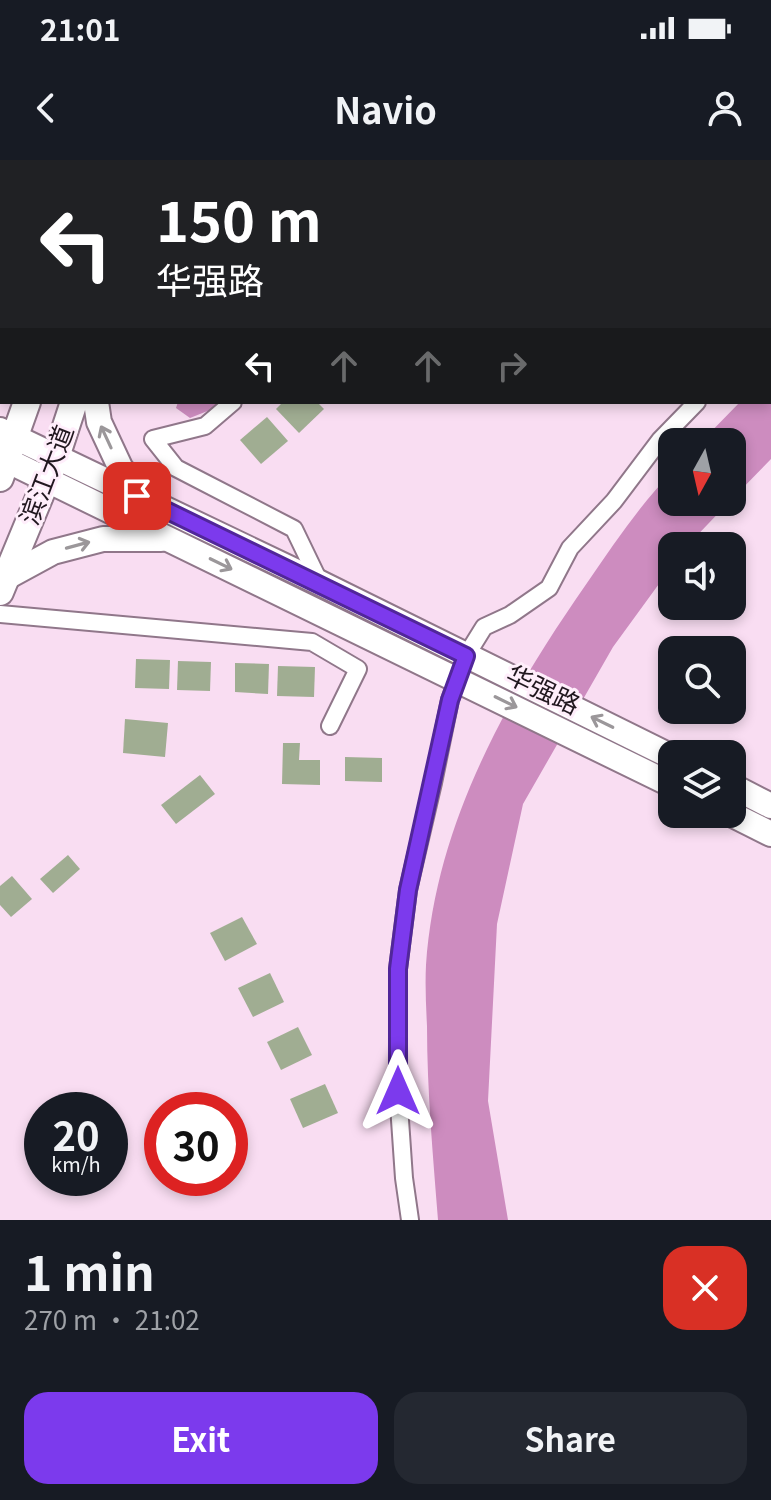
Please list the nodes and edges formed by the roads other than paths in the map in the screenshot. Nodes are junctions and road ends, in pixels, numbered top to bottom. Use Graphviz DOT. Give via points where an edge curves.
graph roads {
  1 [pos="26,404"];
  2 [pos="73,404"];
  3 [pos="96,404"];
  4 [pos="231,404"];
  5 [pos="695,404"];
  6 [pos="4,452"];
  7 [pos="52,468"];
  8 [pos="164,509"];
  9 [pos="169,539"];
  10 [pos="320,583"];
  11 [pos="4,585"];
  12 [pos="0,614"];
  13 [pos="462,667"];
  14 [pos="330,726"];
  15 [pos="658,751"];
  16 [pos="658,777"];
  17 [pos="746,793"];
  18 [pos="771,806"];
  19 [pos="746,822"];
  20 [pos="771,834"];
  21 [pos="410,1220"];
  1 -- 6 [label="main road, 滨江大道"];
  2 -- 7 [label="main road, 滨江大道"];
  8 -- 3 [label="main road, one-way" via="121,469"];
  4 -- 10 [label="street" via="205,426 153,439 176,468 294,529"];
  5 -- 13 [label="street" via="570,548 549,588 484,627"];
  6 -- 7 [label="main road, 华强路"];
  7 -- 8 [label="main road, 华强路"];
  7 -- 9 [label="main road, 华强路"];
  7 -- 11 [label="main road, 滨江大道"];
  8 -- 10 [label="main road, 华强路"];
  11 -- 9 [label="main road, one-way" via="53,552 103,539"];
  9 -- 13 [label="main road, 华强路, one-way"];
  10 -- 13 [label="main road, 华强路"];
  12 -- 14 [label="street" via="312,642 358,669"];
  15 -- 13 [label="main road, 华强路, one-way"];
  13 -- 16 [label="main road, 华强路, one-way"];
  13 -- 21 [label="street" via="408,890 398,969 398,1091"];
  17 -- 18 [label="main road"];
  19 -- 20 [label="main road"];
}
